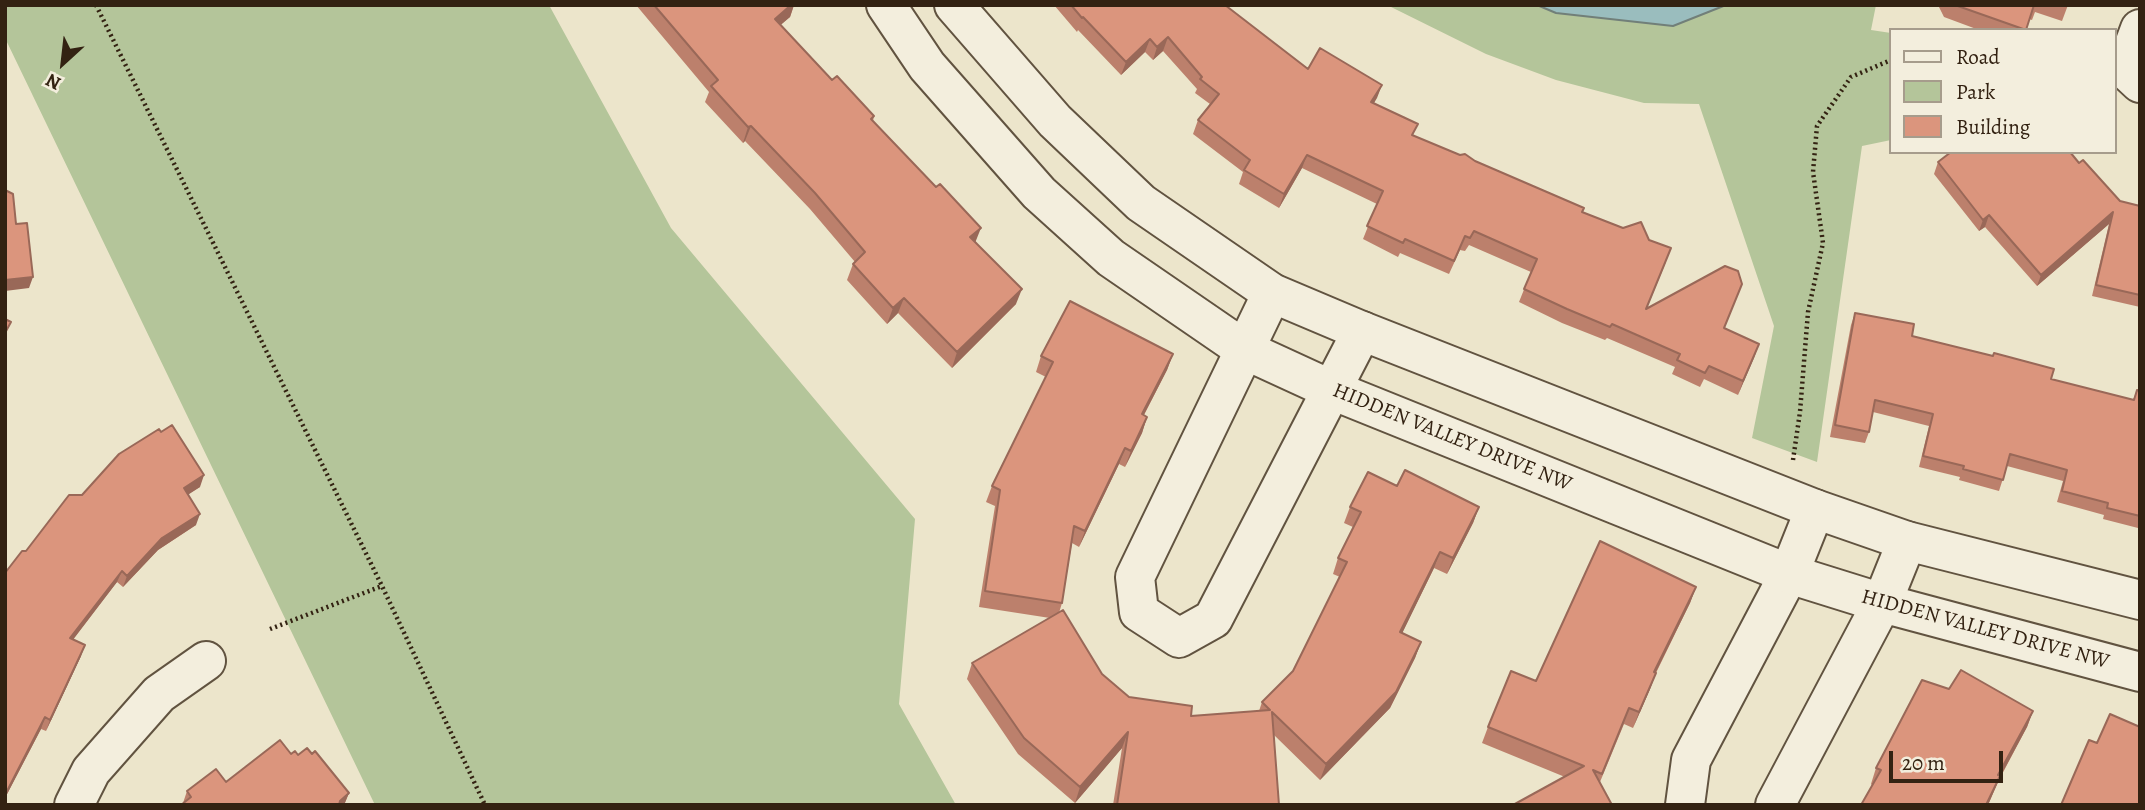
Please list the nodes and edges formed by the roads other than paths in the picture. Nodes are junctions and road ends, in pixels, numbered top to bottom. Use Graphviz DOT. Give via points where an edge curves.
graph roads {
  1 [pos="886,5"];
  2 [pos="954,5"];
  3 [pos="2140,29"];
  4 [pos="2140,83"];
  5 [pos="1272,293"];
  6 [pos="1362,331"];
  7 [pos="1245,350"];
  8 [pos="1332,390"];
  9 [pos="1815,509"];
  10 [pos="1907,541"];
  11 [pos="1789,574"];
  12 [pos="2140,600"];
  13 [pos="1882,603"];
  14 [pos="206,661"];
  15 [pos="2140,672"];
  16 [pos="74,805"];
  17 [pos="1685,805"];
  18 [pos="1775,805"];
  1 -- 7 [label="street, HIDDEN VALLEY DRIVE NW" via="927,66 1039,193 1111,258"];
  2 -- 5 [label="street" via="1055,121 1141,203"];
  3 -- 4 [label="street" via="2125,69"];
  5 -- 6 [label="street"];
  5 -- 7 [label="street"];
  6 -- 8 [label="street"];
  6 -- 9 [label="street"];
  7 -- 8 [label="street, HIDDEN VALLEY DRIVE NW"];
  7 -- 8 [label="street" via="1135,577 1139,612 1179,638 1213,619"];
  8 -- 11 [label="street, HIDDEN VALLEY DRIVE NW"];
  9 -- 10 [label="street"];
  9 -- 11 [label="street"];
  10 -- 12 [label="street"];
  10 -- 13 [label="street"];
  11 -- 13 [label="street, HIDDEN VALLEY DRIVE NW"];
  11 -- 17 [label="street" via="1691,760"];
  13 -- 15 [label="street, HIDDEN VALLEY DRIVE NW"];
  13 -- 18 [label="street"];
  14 -- 16 [label="street" via="159,694 91,771"];
}
